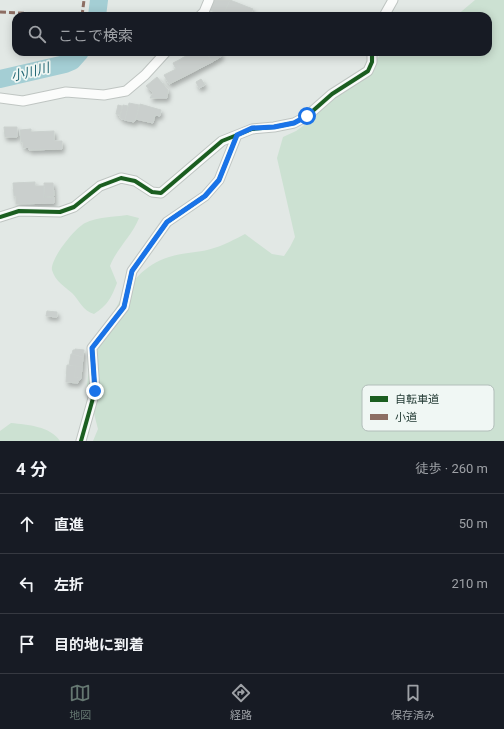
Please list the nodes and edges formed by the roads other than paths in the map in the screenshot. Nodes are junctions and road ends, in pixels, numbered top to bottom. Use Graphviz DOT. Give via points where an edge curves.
graph roads {
  1 [pos="209,0"];
  2 [pos="393,0"];
  3 [pos="204,12"];
  4 [pos="386,12"];
  5 [pos="162,56"];
  6 [pos="372,56"];
  7 [pos="0,98"];
  8 [pos="237,135"];
  9 [pos="0,217"];
  10 [pos="81,441"];
  1 -- 3 [label="street"];
  2 -- 4 [label="street"];
  5 -- 7 [label="street" via="126,91 104,95 66,92 23,101"];
  6 -- 8 [label="street" via="368,71 332,94 307,116 294,123 252,128"];
  8 -- 9 [label="street" via="222,141 161,193 152,192 136,180 121,178 100,186 74,207 60,212 20,211"];
  8 -- 10 [label="street" via="219,180 205,196 167,222 132,271 124,307 92,348 95,391"];
}
